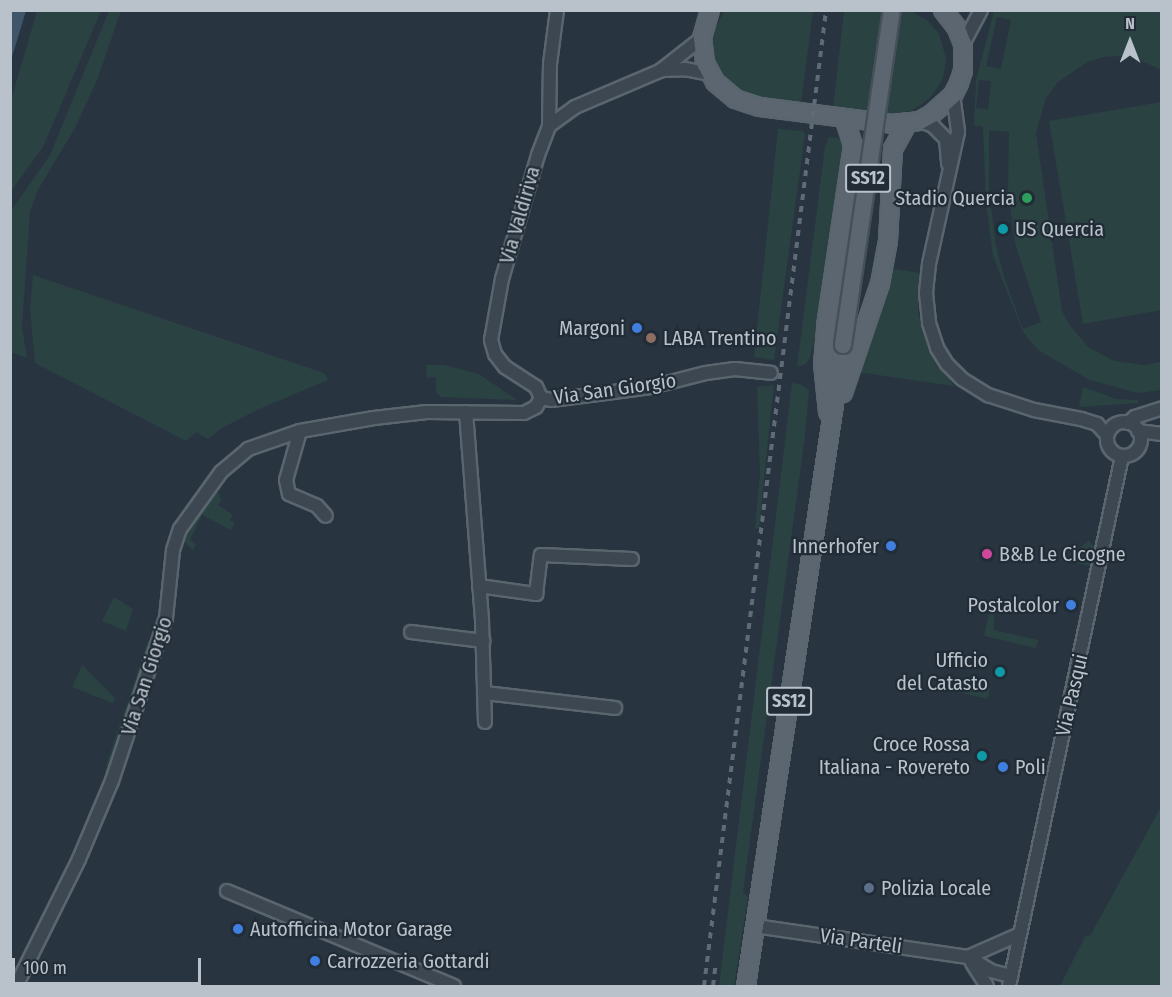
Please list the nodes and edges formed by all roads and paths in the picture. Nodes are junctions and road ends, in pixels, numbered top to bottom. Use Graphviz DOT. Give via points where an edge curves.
graph roads {
  1 [pos="557,10"];
  2 [pos="710,10"];
  3 [pos="892,10"];
  4 [pos="943,10"];
  5 [pos="981,10"];
  6 [pos="702,38"];
  7 [pos="963,44"];
  8 [pos="660,70"];
  9 [pos="710,74"];
  10 [pos="952,95"];
  11 [pos="844,118"];
  12 [pos="913,122"];
  13 [pos="549,126"];
  14 [pos="948,177"];
  15 [pos="771,373"];
  16 [pos="541,398"];
  17 [pos="1161,408"];
  18 [pos="466,412"];
  19 [pos="1128,423"];
  20 [pos="831,424"];
  21 [pos="300,431"];
  22 [pos="1138,431"];
  23 [pos="1161,434"];
  24 [pos="1107,435"];
  25 [pos="1122,456"];
  26 [pos="326,516"];
  27 [pos="632,559"];
  28 [pos="479,586"];
  29 [pos="411,632"];
  30 [pos="483,641"];
  31 [pos="484,693"];
  32 [pos="615,708"];
  33 [pos="485,722"];
  34 [pos="227,891"];
  35 [pos="755,926"];
  36 [pos="1020,934"];
  37 [pos="968,957"];
  38 [pos="1010,981"];
  39 [pos="16,987"];
  40 [pos="454,987"];
  41 [pos="746,987"];
  42 [pos="987,987"];
  1 -- 13 [label="street, Via Valdiriva"];
  2 -- 6 [label="main road"];
  3 -- 20 [label="main road, SS12, bridge"];
  4 -- 7 [label="main road"];
  5 -- 7 [label="street"];
  6 -- 8 [label="street"];
  6 -- 9 [label="main road"];
  7 -- 10 [label="main road" via="963,71"];
  8 -- 9 [label="street"];
  8 -- 13 [label="street" via="575,107"];
  9 -- 11 [label="main road" via="723,91 747,104"];
  10 -- 12 [label="main road" via="943,105"];
  10 -- 14 [label="street" via="958,132"];
  11 -- 12 [label="main road"];
  11 -- 20 [label="main road" via="853,145 826,326 824,392"];
  12 -- 14 [label="street" via="933,126 946,139"];
  12 -- 20 [label="main road" via="893,149 888,241 880,284"];
  13 -- 16 [label="street, Via Valdiriva" via="502,279 491,340 505,367 536,387"];
  14 -- 24 [label="street" via="929,264 927,293 929,323 947,364 988,395 1024,408 1097,424"];
  15 -- 16 [label="street, Via San Giorgio" via="735,369 618,392"];
  16 -- 18 [label="street, Via San Giorgio" via="536,407 524,413"];
  17 -- 19 [label="street"];
  18 -- 21 [label="street, Via San Giorgio" via="392,416"];
  18 -- 28 [label="street"];
  19 -- 22 [label="street"];
  19 -- 24 [label="street" via="1115,424"];
  20 -- 35 [label="main road, SS12"];
  21 -- 26 [label="street" via="286,480 289,494 317,506"];
  21 -- 39 [label="street, Via San Giorgio" via="248,449 233,460 192,508 180,529 172,550 166,618 116,770 79,859"];
  22 -- 23 [label="street"];
  22 -- 25 [label="street" via="1140,445 1136,452"];
  24 -- 25 [label="street" via="1109,449"];
  25 -- 36 [label="street, Via Pasqui"];
  27 -- 28 [label="street" via="541,555 536,594"];
  28 -- 30 [label="street"];
  29 -- 30 [label="street"];
  30 -- 31 [label="street"];
  31 -- 32 [label="street"];
  31 -- 33 [label="street"];
  34 -- 40 [label="street"];
  35 -- 37 [label="street, Via Parteli"];
  35 -- 41 [label="main road, SS12"];
  36 -- 37 [label="street"];
  36 -- 38 [label="street, Via Parteli"];
  37 -- 38 [label="street, Via Parteli"];
  37 -- 42 [label="street"];
}
